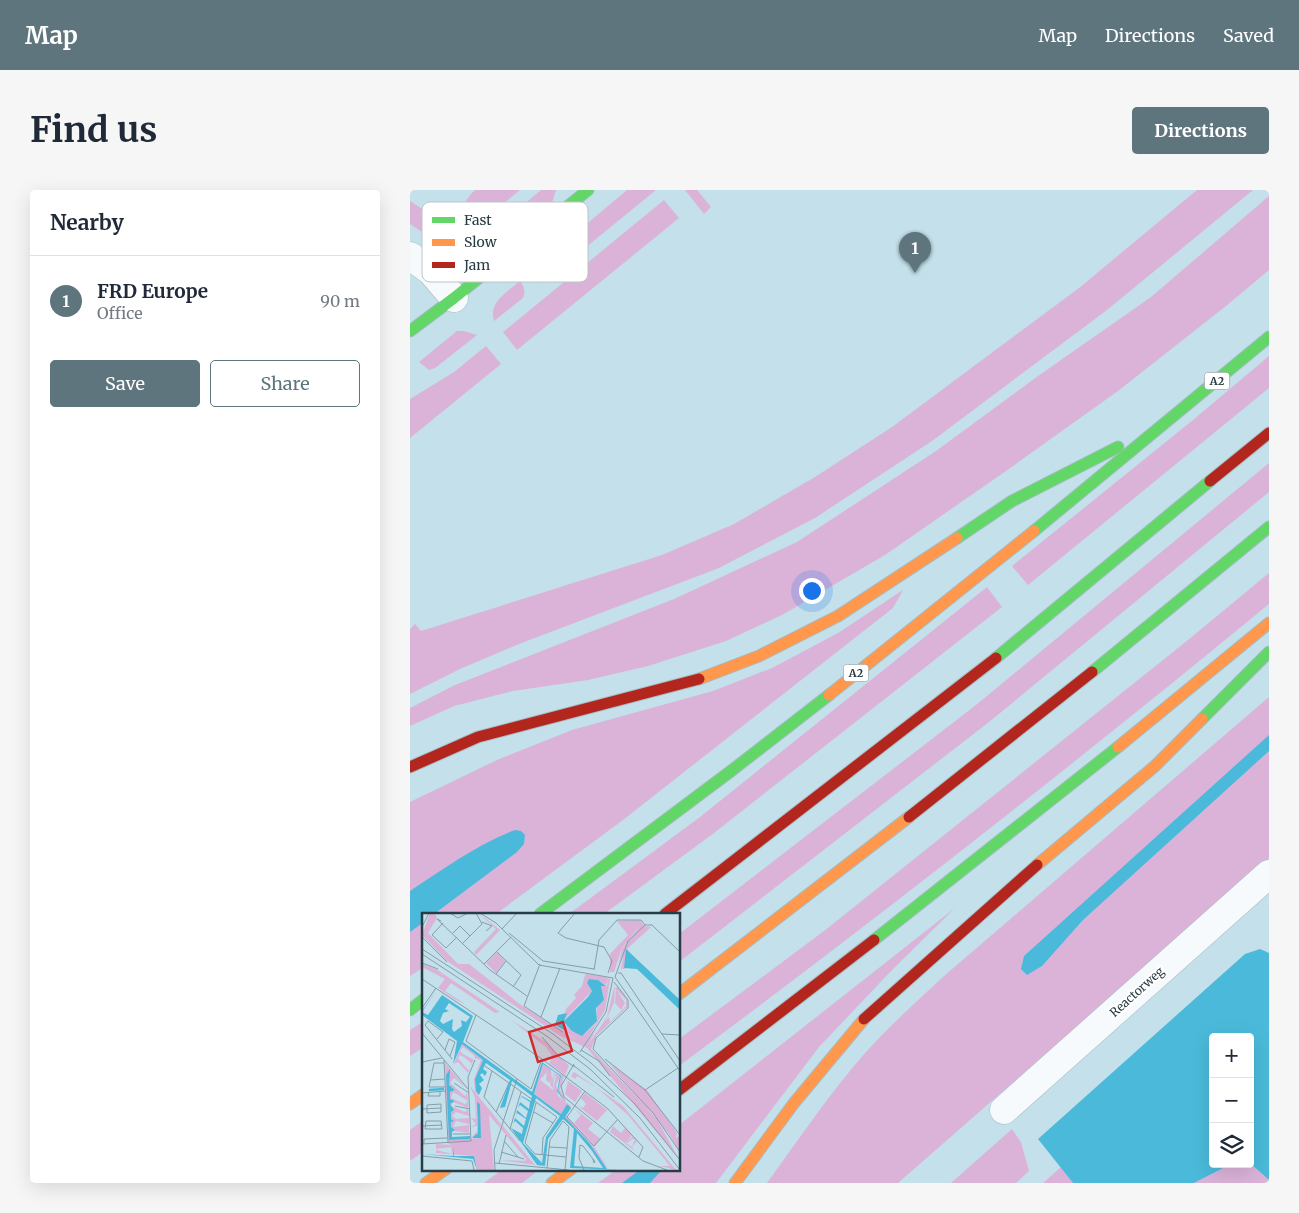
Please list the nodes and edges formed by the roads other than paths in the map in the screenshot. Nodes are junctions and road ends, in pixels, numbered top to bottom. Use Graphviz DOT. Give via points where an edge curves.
graph roads {
  1 [pos="588,190"];
  2 [pos="573,202"];
  3 [pos="410,256"];
  4 [pos="422,265"];
  5 [pos="440,282"];
  6 [pos="474,282"];
  7 [pos="454,298"];
  8 [pos="410,331"];
  9 [pos="1269,337"];
  10 [pos="1165,424"];
  11 [pos="1269,433"];
  12 [pos="1269,527"];
  13 [pos="1269,623"];
  14 [pos="1269,652"];
  15 [pos="410,767"];
  16 [pos="1269,874"];
  17 [pos="541,913"];
  18 [pos="666,913"];
  19 [pos="680,993"];
  20 [pos="422,1001"];
  21 [pos="410,1010"];
  22 [pos="680,1089"];
  23 [pos="422,1095"];
  24 [pos="410,1104"];
  25 [pos="1004,1110"];
  26 [pos="445,1170"];
  27 [pos="570,1170"];
  28 [pos="426,1183"];
  29 [pos="552,1183"];
  30 [pos="735,1183"];
  1 -- 2 [label="main road"];
  3 -- 4 [label="street"];
  5 -- 7 [label="street"];
  6 -- 7 [label="main road"];
  7 -- 8 [label="main road"];
  9 -- 10 [label="main road, A2"];
  10 -- 15 [label="main road, A2" via="1012,501 838,616 759,656 699,679 478,737"];
  10 -- 17 [label="main road, A2" via="844,683"];
  11 -- 18 [label="main road" via="999,655"];
  12 -- 19 [label="main road" via="847,868"];
  13 -- 22 [label="main road" via="970,865"];
  14 -- 30 [label="main road" via="1155,766 1014,884 860,1022"];
  16 -- 25 [label="street, Reactorweg"];
  20 -- 21 [label="main road"];
  23 -- 24 [label="main road"];
  26 -- 28 [label="main road"];
  27 -- 29 [label="main road"];
}
